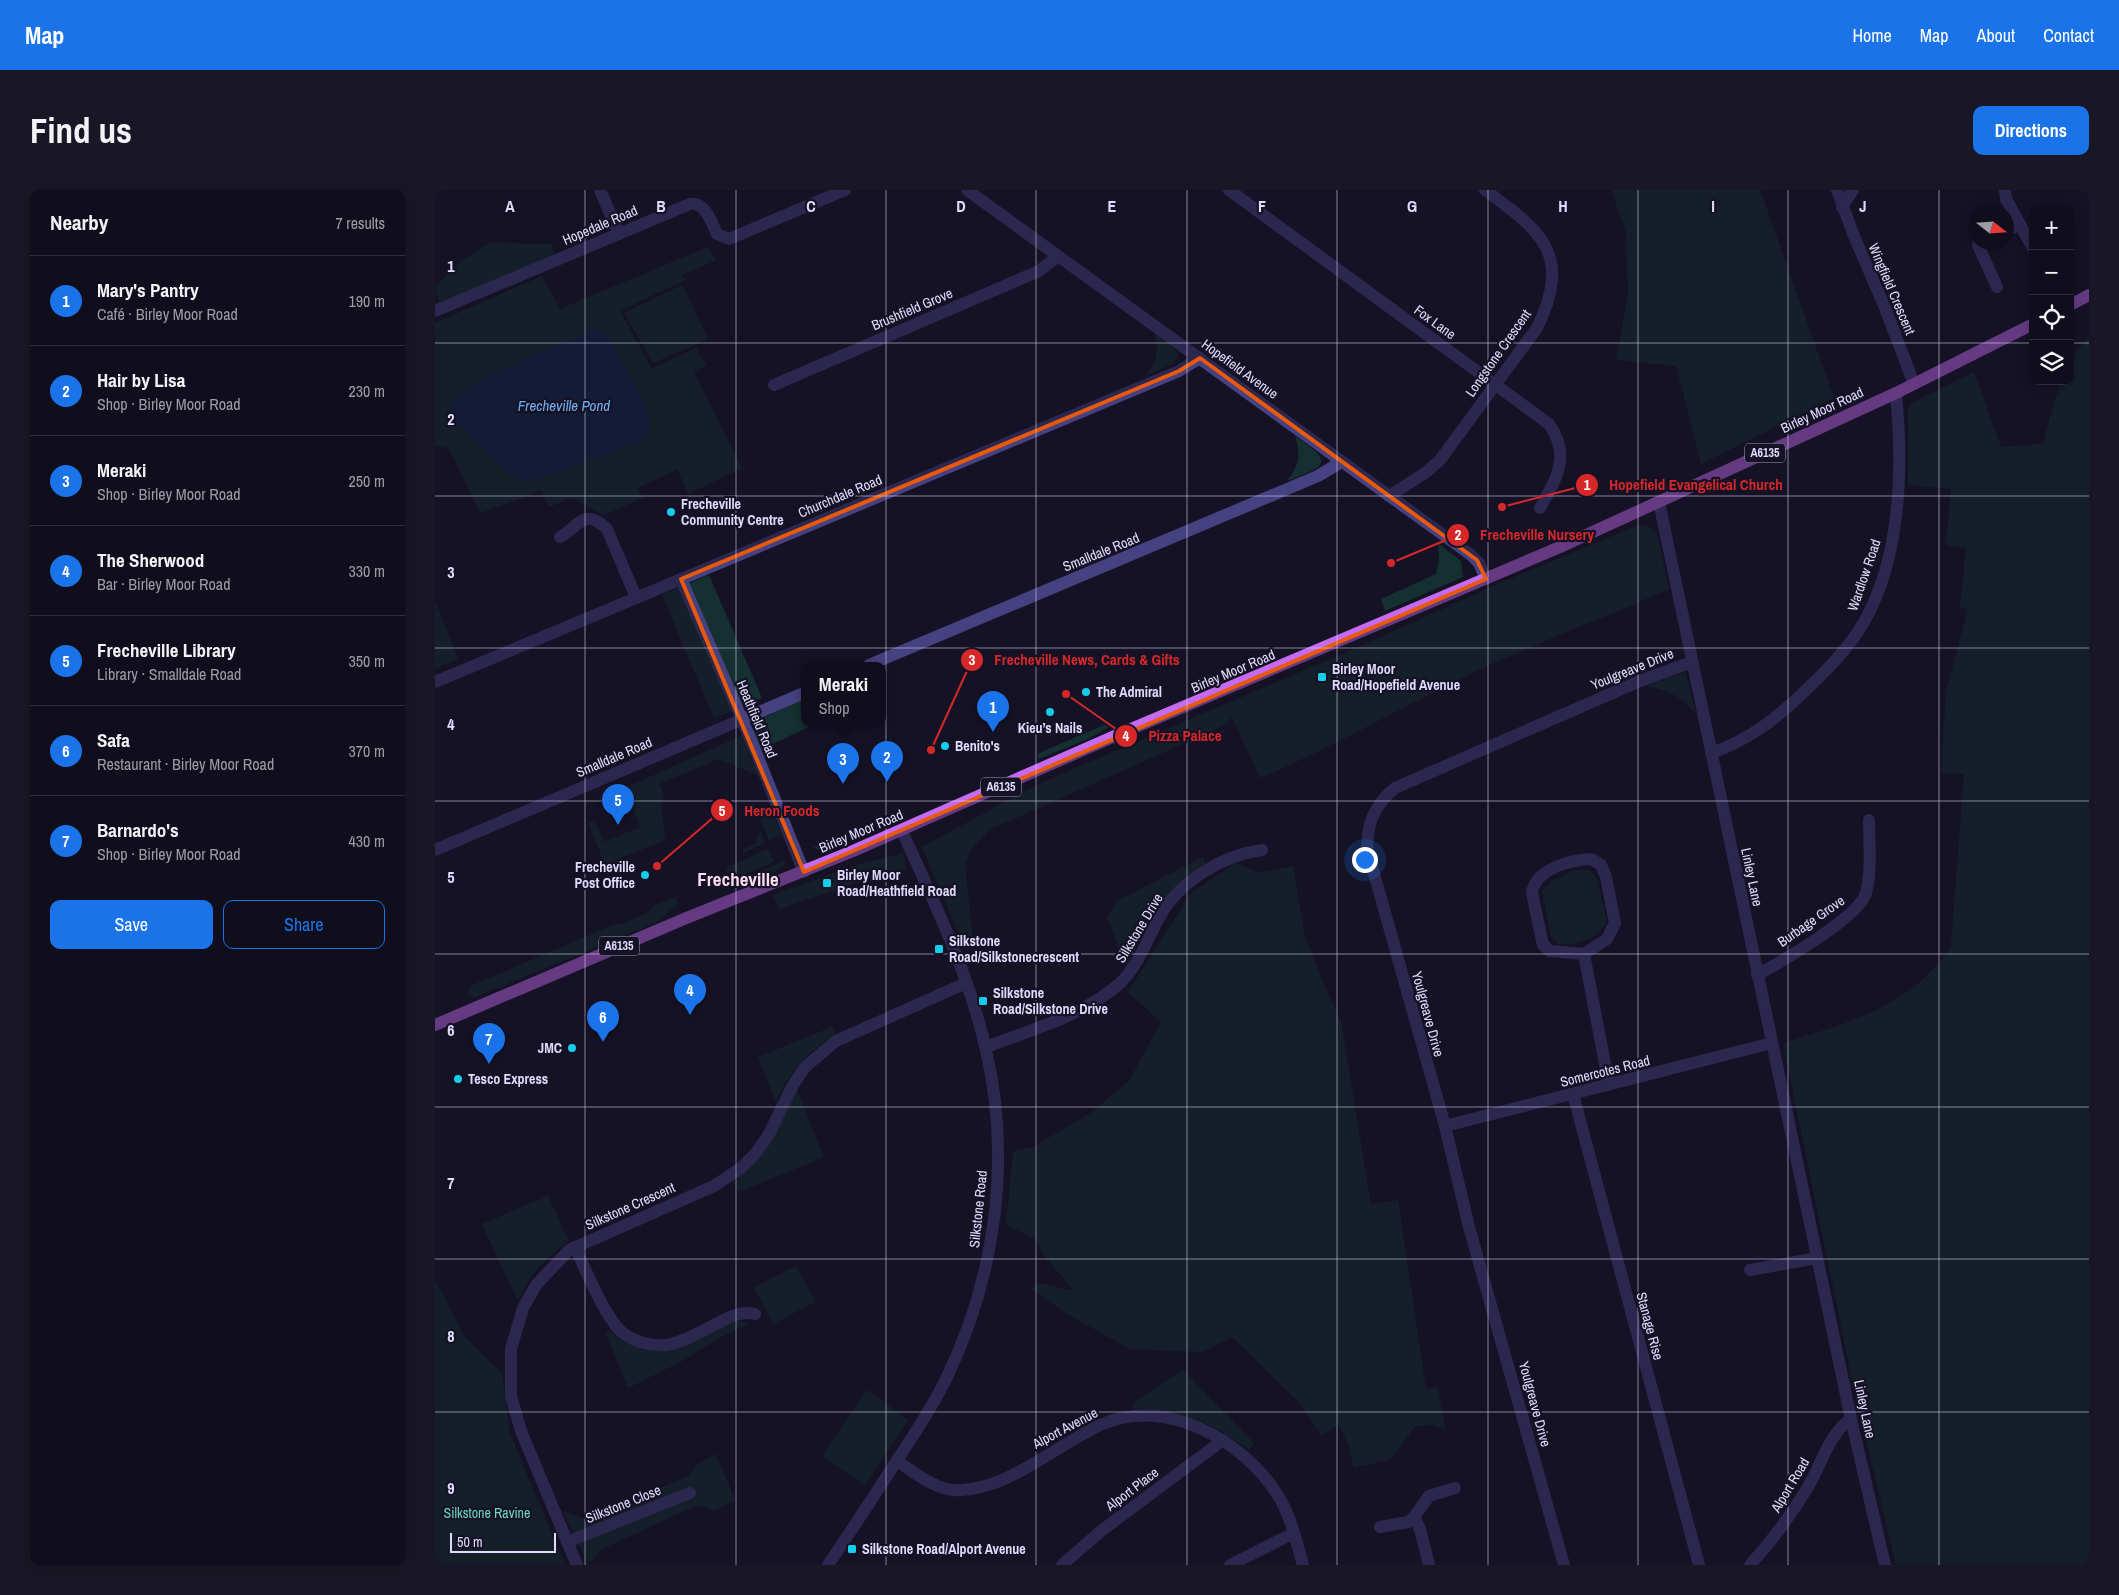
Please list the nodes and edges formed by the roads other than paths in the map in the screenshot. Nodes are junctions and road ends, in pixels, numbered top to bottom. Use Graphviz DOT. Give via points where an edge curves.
graph roads {
  1 [pos="600,190"];
  2 [pos="845,190"];
  3 [pos="967,190"];
  4 [pos="1229,190"];
  5 [pos="1485,190"];
  6 [pos="1837,190"];
  7 [pos="1853,190"];
  8 [pos="2005,190"];
  9 [pos="1842,207"];
  10 [pos="2020,225"];
  11 [pos="2014,227"];
  12 [pos="619,234"];
  13 [pos="2029,241"];
  14 [pos="1980,250"];
  15 [pos="1058,256"];
  16 [pos="1997,286"];
  17 [pos="2089,295"];
  18 [pos="2074,303"];
  19 [pos="435,311"];
  20 [pos="2029,326"];
  21 [pos="1200,358"];
  22 [pos="1914,384"];
  23 [pos="774,385"];
  24 [pos="1495,385"];
  25 [pos="1896,393"];
  26 [pos="1341,462"];
  27 [pos="1389,496"];
  28 [pos="1659,502"];
  29 [pos="1540,508"];
  30 [pos="560,537"];
  31 [pos="681,579"];
  32 [pos="1486,579"];
  33 [pos="636,597"];
  34 [pos="876,662"];
  35 [pos="1692,662"];
  36 [pos="435,682"];
  37 [pos="801,693"];
  38 [pos="741,720"];
  39 [pos="1711,754"];
  40 [pos="1869,820"];
  41 [pos="902,831"];
  42 [pos="435,850"];
  43 [pos="1262,850"];
  44 [pos="804,872"];
  45 [pos="1584,954"];
  46 [pos="1757,975"];
  47 [pos="966,983"];
  48 [pos="435,1025"];
  49 [pos="1772,1044"];
  50 [pos="986,1047"];
  51 [pos="1609,1085"];
  52 [pos="1573,1094"];
  53 [pos="1445,1126"];
  54 [pos="575,1247"];
  55 [pos="1817,1258"];
  56 [pos="1750,1270"];
  57 [pos="755,1314"];
  58 [pos="1851,1419"];
  59 [pos="1223,1440"];
  60 [pos="897,1461"];
  61 [pos="1455,1488"];
  62 [pos="689,1493"];
  63 [pos="1414,1517"];
  64 [pos="1380,1527"];
  65 [pos="1294,1533"];
  66 [pos="567,1542"];
  67 [pos="577,1565"];
  68 [pos="828,1565"];
  69 [pos="1062,1565"];
  70 [pos="1229,1565"];
  71 [pos="1303,1565"];
  72 [pos="1429,1565"];
  73 [pos="1564,1565"];
  74 [pos="1699,1565"];
  75 [pos="1750,1565"];
  76 [pos="1885,1565"];
  1 -- 12 [label="street"];
  2 -- 12 [label="street, Hopedale Road" via="729,239 717,234 703,206 697,203"];
  3 -- 15 [label="street, Hopefield Avenue"];
  4 -- 24 [label="street, Fox Lane"];
  5 -- 24 [label="street, Longstone Crescent" via="1539,234 1546,245 1552,277 1546,312"];
  6 -- 9 [label="street, Wingfield Crescent"];
  7 -- 9 [label="street"];
  8 -- 10 [label="street" via="2006,199"];
  9 -- 22 [label="street, Wingfield Crescent"];
  10 -- 11 [label="street"];
  10 -- 13 [label="street"];
  12 -- 19 [label="street, Hopedale Road"];
  14 -- 16 [label="street"];
  15 -- 21 [label="street, Hopefield Avenue"];
  15 -- 23 [label="street, Brushfield Grove" via="1039,271"];
  17 -- 18 [label="main road"];
  20 -- 22 [label="main road, Birley Moor Road / A6135"];
  21 -- 26 [label="street, Hopefield Avenue"];
  21 -- 31 [label="street, Churchdale Road" via="1179,370"];
  22 -- 25 [label="main road, Birley Moor Road / A6135"];
  24 -- 27 [label="street, Longstone Crescent" via="1440,460"];
  24 -- 29 [label="street, Fox Lane" via="1549,424 1557,436 1561,451 1559,468"];
  25 -- 28 [label="main road, Birley Moor Road / A6135"];
  25 -- 39 [label="street, Wardlow Road" via="1899,491 1895,528 1864,622 1823,674 1775,718 1751,736"];
  26 -- 27 [label="street, Hopefield Avenue"];
  26 -- 34 [label="street, Smalldale Road" via="1318,476"];
  27 -- 32 [label="street, Hopefield Avenue" via="1471,555 1479,563"];
  28 -- 32 [label="main road, Birley Moor Road / A6135"];
  28 -- 35 [label="street, Linley Lane"];
  30 -- 33 [label="street" via="583,519 600,522 607,529"];
  31 -- 33 [label="street, Churchdale Road"];
  31 -- 38 [label="street, Heathfield Road"];
  32 -- 41 [label="main road, Birley Moor Road / A6135" via="1124,732"];
  33 -- 36 [label="street, Churchdale Road"];
  35 -- 39 [label="street, Linley Lane"];
  35 -- 53 [label="street, Youlgreave Drive" via="1640,681 1408,781 1387,794 1373,814 1366,840 1367,852"];
  37 -- 38 [label="street, Smalldale Road"];
  38 -- 42 [label="street, Smalldale Road"];
  38 -- 44 [label="street, Heathfield Road"];
  39 -- 46 [label="street, Linley Lane"];
  40 -- 46 [label="street, Burbage Grove" via="1868,876 1863,899 1811,942"];
  41 -- 44 [label="main road, Birley Moor Road / A6135"];
  41 -- 47 [label="street, Silkstone Road"];
  43 -- 50 [label="street, Silkstone Drive" via="1234,855 1185,887 1161,914 1133,970 1104,997"];
  44 -- 48 [label="main road, Birley Moor Road / A6135" via="684,919"];
  45 -- 45 [label="street" via="1550,951 1543,945 1532,893 1537,879 1561,864 1591,859 1601,865 1606,877 1615,922 1607,939"];
  45 -- 51 [label="street"];
  46 -- 49 [label="street, Linley Lane"];
  47 -- 50 [label="street, Silkstone Road"];
  47 -- 54 [label="street, Silkstone Crescent" via="836,1042 819,1054 793,1085 768,1136 755,1154 733,1174 715,1186"];
  49 -- 51 [label="street, Somercotes Road"];
  49 -- 55 [label="street, Linley Lane"];
  50 -- 60 [label="street, Silkstone Road" via="996,1119 998,1166 990,1248 976,1301 948,1376"];
  51 -- 52 [label="street, Somercotes Road"];
  52 -- 53 [label="street, Somercotes Road"];
  52 -- 74 [label="street, Stanage Rise"];
  53 -- 73 [label="street, Youlgreave Drive" via="1469,1226"];
  54 -- 57 [label="street" via="612,1322 635,1340 667,1345 739,1313"];
  54 -- 66 [label="street, Silkstone Crescent" via="546,1272 523,1308 511,1349 509,1372 511,1396 521,1431"];
  55 -- 56 [label="street"];
  55 -- 58 [label="street, Linley Lane"];
  58 -- 75 [label="street, Alport Road" via="1841,1425 1808,1487"];
  58 -- 76 [label="street, Linley Lane"];
  59 -- 60 [label="street, Alport Avenue" via="1175,1419 1141,1415 1122,1417 1003,1478 971,1489 939,1487"];
  59 -- 65 [label="street, Alport Avenue" via="1243,1455 1275,1491"];
  59 -- 69 [label="street, Alport Place" via="1101,1531"];
  60 -- 68 [label="street, Silkstone Road"];
  61 -- 63 [label="street" via="1429,1496"];
  62 -- 66 [label="street, Silkstone Close"];
  63 -- 64 [label="street" via="1407,1522"];
  63 -- 72 [label="street"];
  65 -- 70 [label="street"];
  65 -- 71 [label="street, Alport Avenue"];
  66 -- 67 [label="street, Silkstone Crescent"];
}
